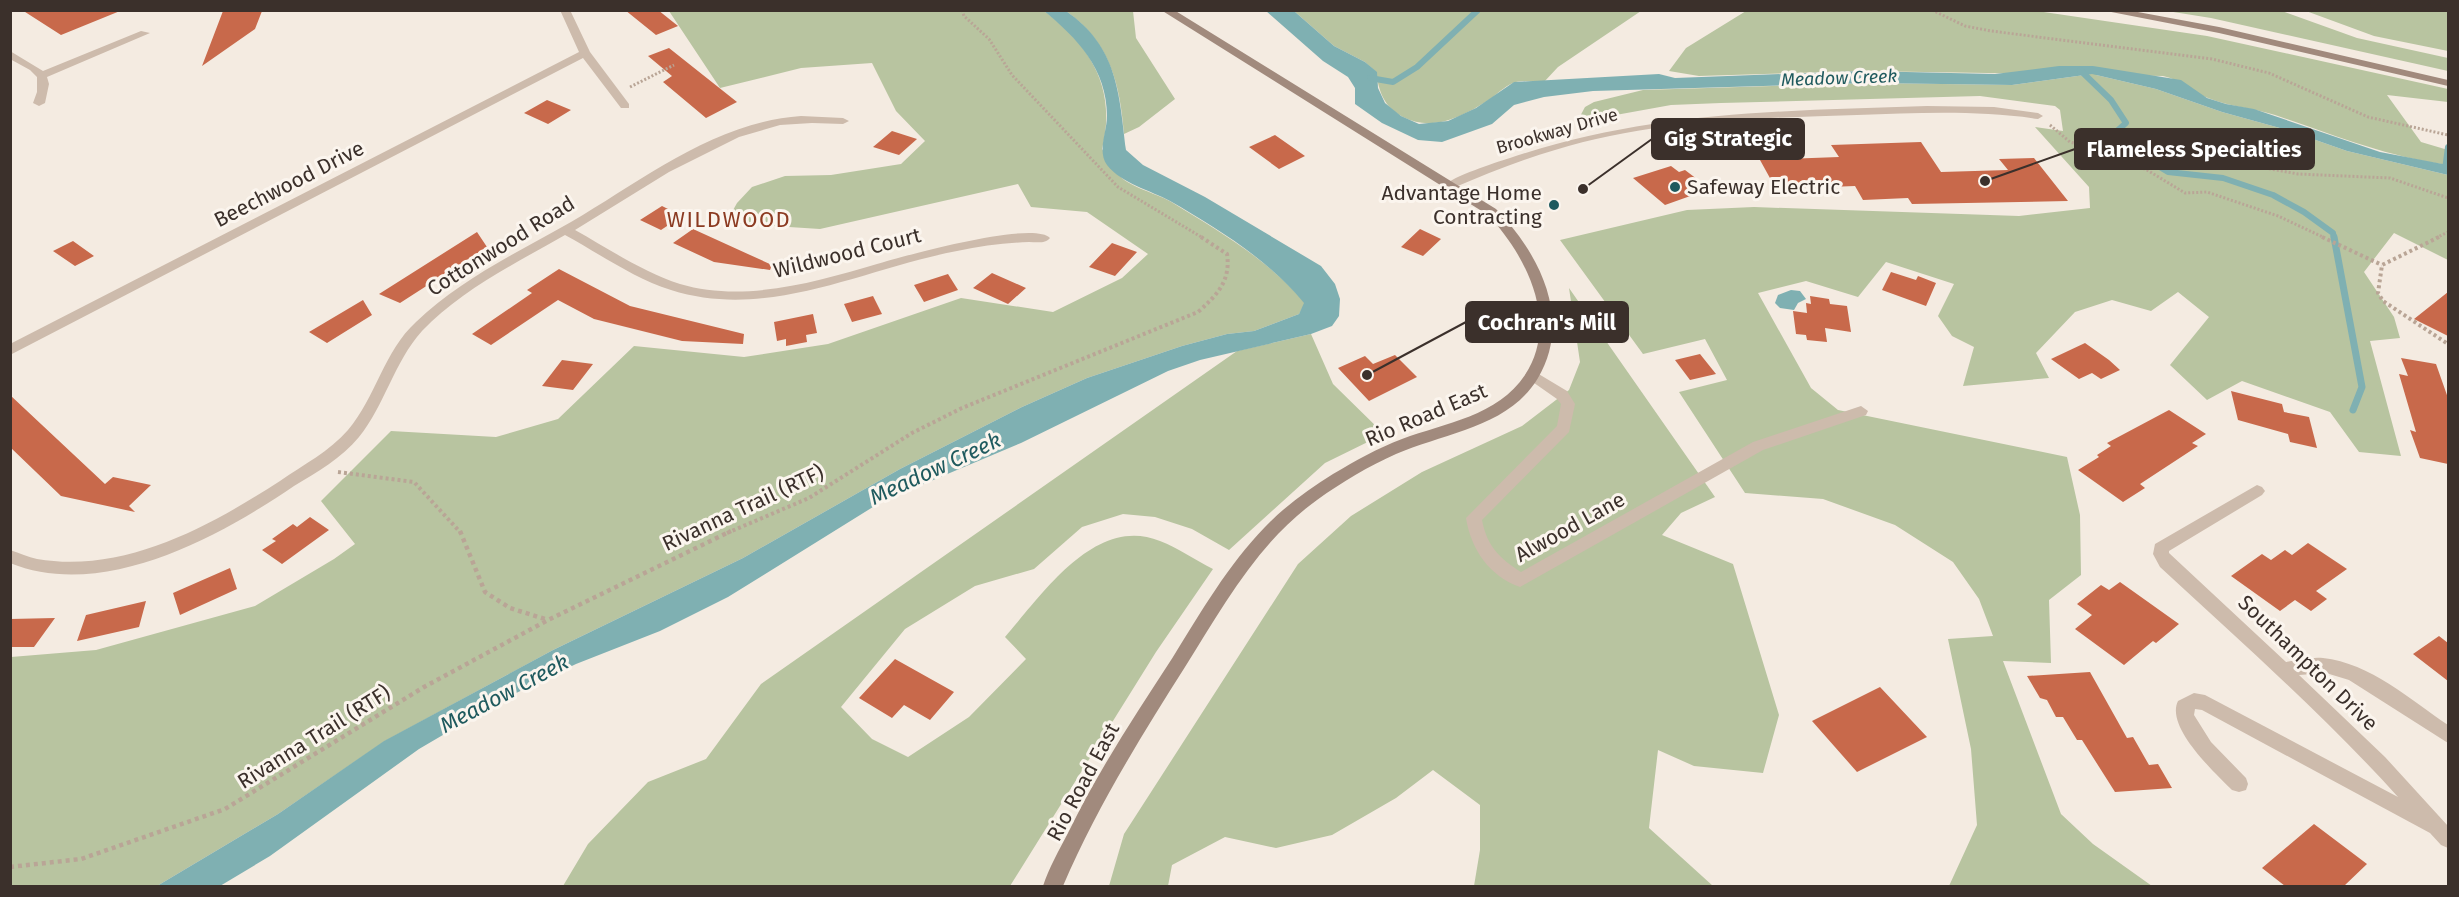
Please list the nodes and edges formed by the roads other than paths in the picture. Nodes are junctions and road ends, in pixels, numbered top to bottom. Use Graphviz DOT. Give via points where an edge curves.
graph roads {
  1 [pos="565,10"];
  2 [pos="1166,10"];
  3 [pos="2106,10"];
  4 [pos="145,33"];
  5 [pos="585,53"];
  6 [pos="10,54"];
  7 [pos="42,75"];
  8 [pos="2448,83"];
  9 [pos="39,103"];
  10 [pos="626,106"];
  11 [pos="2038,116"];
  12 [pos="843,121"];
  13 [pos="1449,186"];
  14 [pos="566,230"];
  15 [pos="1044,238"];
  16 [pos="10,350"];
  17 [pos="1532,375"];
  18 [pos="1861,411"];
  19 [pos="2257,491"];
  20 [pos="10,556"];
  21 [pos="2283,670"];
  22 [pos="2448,735"];
  23 [pos="2239,784"];
  24 [pos="2443,833"];
  25 [pos="1053,886"];
  1 -- 5 [label="street"];
  2 -- 13 [label="street, Rio Road East"];
  3 -- 8 [label="street" via="2219,30"];
  4 -- 7 [label="street"];
  5 -- 10 [label="street"];
  5 -- 16 [label="street, Beechwood Drive"];
  6 -- 7 [label="street"];
  7 -- 9 [label="street" via="46,83"];
  11 -- 13 [label="lane, Brookway Drive" via="1966,109 1796,113 1668,122 1623,128 1544,148"];
  12 -- 14 [label="street, Cottonwood Road" via="775,122 726,137"];
  13 -- 17 [label="street, Rio Road East" via="1509,227 1529,258 1544,305 1545,329 1541,355"];
  14 -- 15 [label="street, Wildwood Court" via="668,285 720,295 800,288 975,240"];
  14 -- 20 [label="street, Cottonwood Road" via="433,314 400,350 350,437 243,513 175,547 102,565 68,568 38,565"];
  17 -- 18 [label="street, Alwood Lane" via="1562,395 1568,404 1563,428 1474,518 1483,552 1520,580 1758,446"];
  17 -- 25 [label="street, Rio Road East" via="1512,400 1479,419 1390,450 1348,472 1287,516 1249,553 1130,736 1077,829"];
  19 -- 21 [label="street, Southampton Drive" via="2161,548 2161,554"];
  21 -- 22 [label="street" via="2325,665 2344,670"];
  21 -- 24 [label="street, Southampton Drive" via="2379,763"];
  23 -- 24 [label="street" via="2189,726 2183,715 2184,706 2194,701 2205,703"];
}
